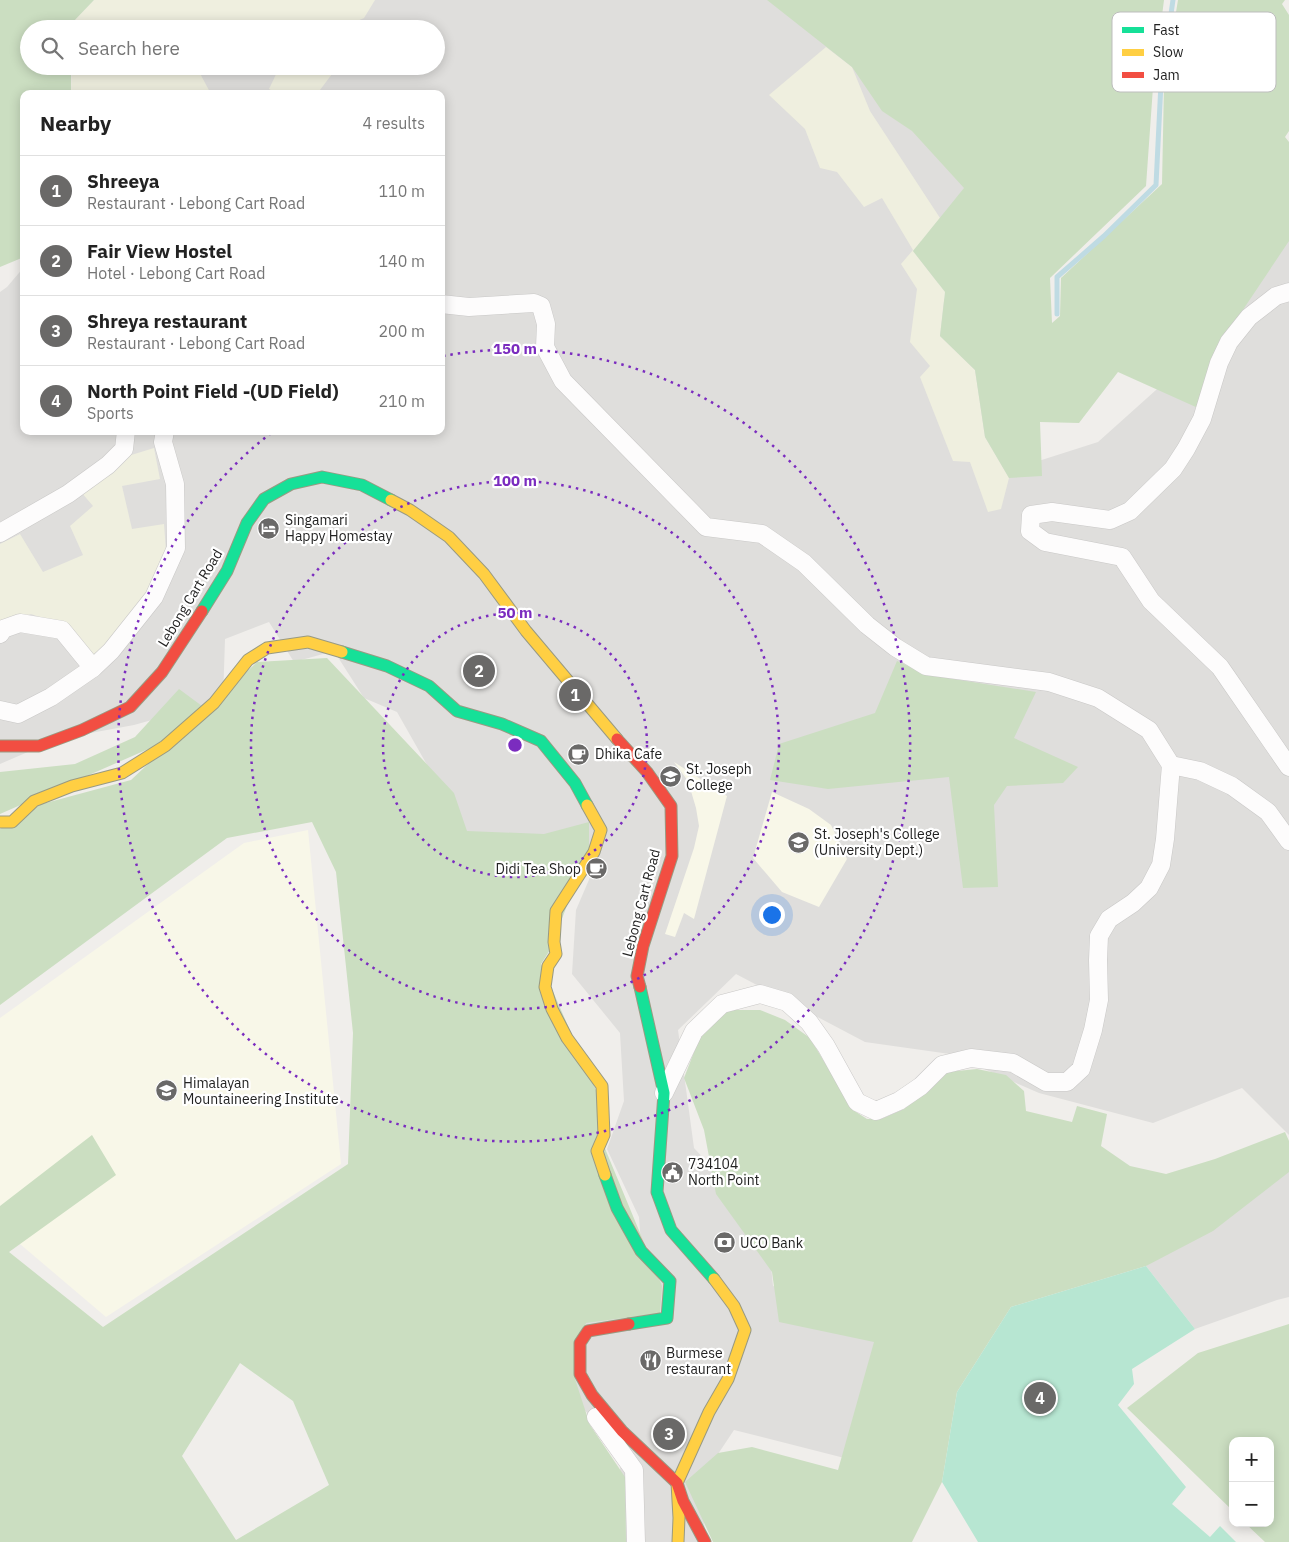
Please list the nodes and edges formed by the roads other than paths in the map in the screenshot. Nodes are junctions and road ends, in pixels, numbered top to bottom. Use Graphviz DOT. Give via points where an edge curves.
graph roads {
  1 [pos="1289,292"];
  2 [pos="445,305"];
  3 [pos="126,435"];
  4 [pos="164,435"];
  5 [pos="0,532"];
  6 [pos="0,634"];
  7 [pos="93,668"];
  8 [pos="0,710"];
  9 [pos="0,746"];
  10 [pos="1171,765"];
  11 [pos="1289,767"];
  12 [pos="0,822"];
  13 [pos="1289,841"];
  14 [pos="664,1093"];
  15 [pos="580,1374"];
  16 [pos="676,1483"];
  17 [pos="636,1542"];
  18 [pos="678,1542"];
  19 [pos="705,1542"];
  1 -- 11 [label="street" via="1276,296 1249,317 1229,342 1202,419 1186,449 1173,469 1130,511 1110,520 1052,512 1031,515 1030,531 1045,542 1122,557 1151,600 1220,667"];
  2 -- 10 [label="street" via="469,308 534,303 541,306 546,324 545,346 563,381 706,527 762,534 804,563 895,648 926,666 1049,682 1098,698 1149,730"];
  3 -- 5 [label="street" via="124,449 108,465 68,494"];
  4 -- 7 [label="street" via="163,442 176,484 176,548 154,597 111,651"];
  6 -- 7 [label="street" via="3,629 20,623 62,630"];
  7 -- 8 [label="street" via="51,697 18,714"];
  9 -- 14 [label="main road, Lebong Cart Road" via="39,746 130,707 162,672 206,606 227,571 247,523 264,499 291,484 322,477 362,486 410,510 448,537 484,574 526,631 647,772 671,806 672,856 646,936 637,976"];
  10 -- 13 [label="street" via="1200,771 1232,786 1268,812"];
  10 -- 14 [label="street" via="1161,864 1149,888 1109,919 1100,936 1094,1030 1081,1069 1067,1082 1046,1082 1013,1063 971,1058 942,1065 921,1086 876,1111 857,1102 809,1022 787,1002 760,994 722,1004 694,1031"];
  12 -- 15 [label="main road" via="12,822 34,801 72,786 122,773 165,746 214,703 248,660 267,648 308,642 387,666 429,686 457,710 541,741 575,783 601,830 594,852 556,911 556,954 548,966 545,987 567,1038 602,1086 604,1135 597,1151 617,1208 640,1251 670,1281 667,1318 588,1331 580,1344"];
  14 -- 16 [label="main road, Lebong Cart Road" via="657,1192 671,1230 712,1276 734,1306 745,1330 728,1379"];
  15 -- 16 [label="main road" via="592,1395 622,1431"];
  15 -- 17 [label="street" via="597,1418 634,1470"];
  16 -- 18 [label="main road" via="680,1518"];
  16 -- 19 [label="main road"];
}
